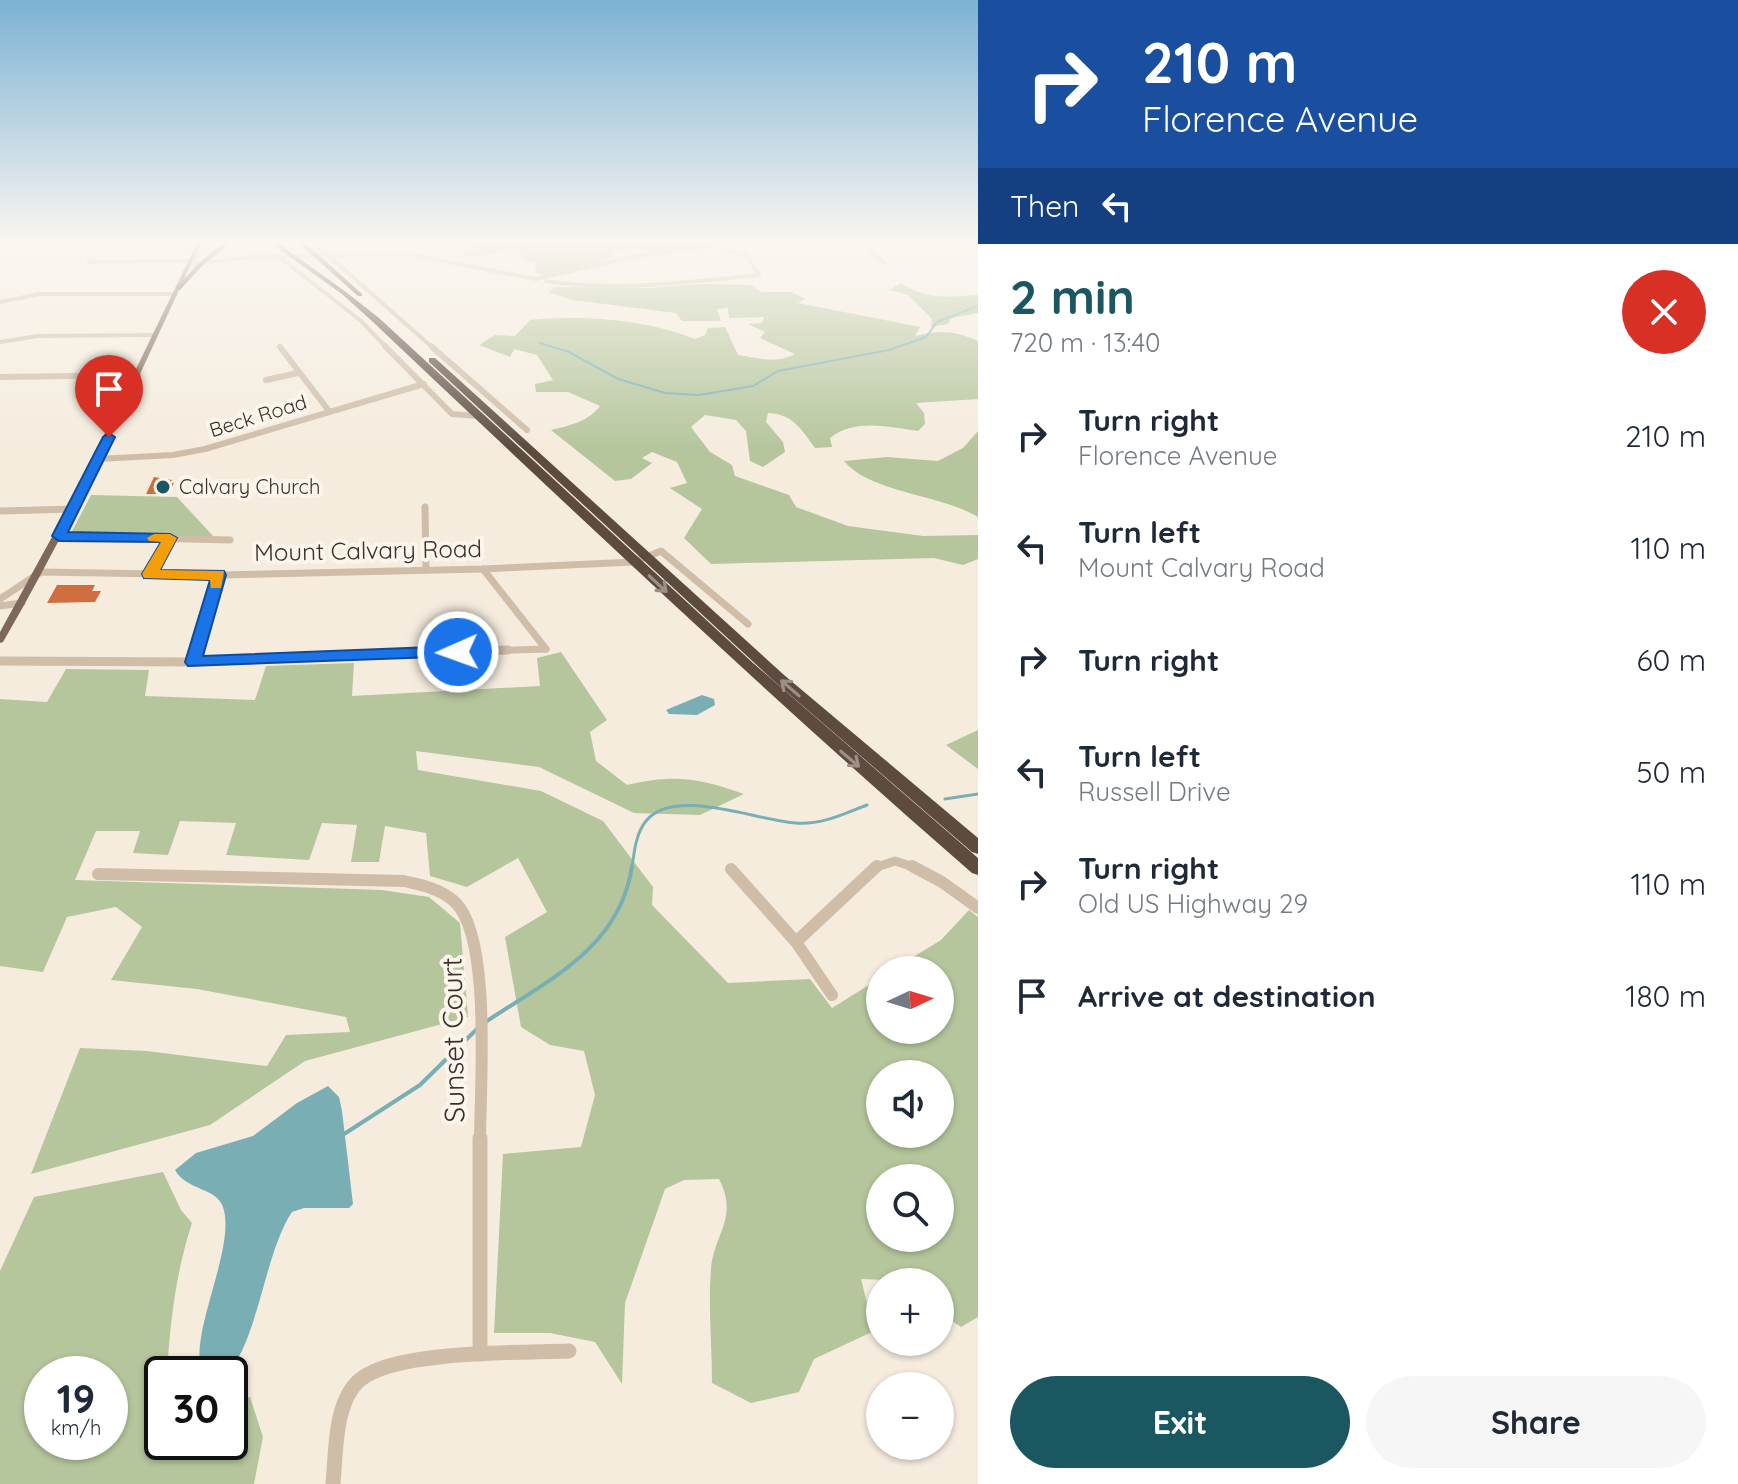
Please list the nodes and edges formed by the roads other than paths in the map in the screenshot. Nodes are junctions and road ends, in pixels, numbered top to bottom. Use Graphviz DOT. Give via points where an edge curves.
graph roads {
  1 [pos="168,309"];
  2 [pos="346,309"];
  3 [pos="363,309"];
  4 [pos="373,309"];
  5 [pos="391,309"];
  6 [pos="156,335"];
  7 [pos="0,342"];
  8 [pos="280,347"];
  9 [pos="298,373"];
  10 [pos="138,375"];
  11 [pos="0,377"];
  12 [pos="266,380"];
  13 [pos="424,384"];
  14 [pos="329,411"];
  15 [pos="506,411"];
  16 [pos="484,415"];
  17 [pos="527,430"];
  18 [pos="98,459"];
  19 [pos="425,507"];
  20 [pos="73,509"];
  21 [pos="0,511"];
  22 [pos="59,536"];
  23 [pos="170,538"];
  24 [pos="230,540"];
  25 [pos="647,558"];
  26 [pos="634,562"];
  27 [pos="483,569"];
  28 [pos="426,570"];
  29 [pos="41,572"];
  30 [pos="150,574"];
  31 [pos="219,575"];
  32 [pos="0,599"];
  33 [pos="22,603"];
  34 [pos="0,606"];
  35 [pos="748,624"];
  36 [pos="0,640"];
  37 [pos="0,661"];
  38 [pos="193,662"];
  39 [pos="978,847"];
  40 [pos="978,868"];
  41 [pos="731,869"];
  42 [pos="98,874"];
  43 [pos="978,908"];
  44 [pos="796,942"];
  45 [pos="832,995"];
  46 [pos="569,1351"];
  47 [pos="480,1354"];
  48 [pos="333,1484"];
  1 -- 6 [label="main road"];
  2 -- 13 [label="street"];
  3 -- 16 [label="highway"];
  4 -- 16 [label="highway"];
  5 -- 15 [label="street"];
  6 -- 7 [label="street" via="38,336"];
  6 -- 10 [label="main road"];
  8 -- 9 [label="street"];
  9 -- 12 [label="street"];
  9 -- 14 [label="street"];
  10 -- 11 [label="street"];
  10 -- 18 [label="main road"];
  13 -- 14 [label="street, Beck Road"];
  13 -- 16 [label="street" via="452,414"];
  14 -- 18 [label="street, Beck Road" via="189,453"];
  15 -- 16 [label="street"];
  15 -- 17 [label="street"];
  16 -- 25 [label="highway"];
  16 -- 26 [label="highway"];
  18 -- 20 [label="main road"];
  19 -- 28 [label="street"];
  20 -- 21 [label="street"];
  20 -- 22 [label="main road"];
  22 -- 23 [label="street"];
  22 -- 29 [label="main road"];
  23 -- 24 [label="street"];
  23 -- 30 [label="street"];
  25 -- 26 [label="street, Mount Calvary Road"];
  25 -- 35 [label="street" via="661,551"];
  39 -- 25 [label="highway, one-way"];
  26 -- 27 [label="street, Mount Calvary Road"];
  26 -- 40 [label="highway, one-way" via="840,751"];
  27 -- 28 [label="street, Mount Calvary Road"];
  27 -- 38 [label="street" via="546,649"];
  28 -- 31 [label="street, Mount Calvary Road"];
  29 -- 30 [label="street, Mount Calvary Road"];
  29 -- 32 [label="street"];
  29 -- 33 [label="main road"];
  30 -- 31 [label="street, Mount Calvary Road"];
  31 -- 38 [label="street"];
  33 -- 34 [label="street"];
  33 -- 36 [label="main road"];
  37 -- 38 [label="street"];
  41 -- 44 [label="street"];
  42 -- 47 [label="street, Sunset Court" via="404,881 454,899 471,921 480,980"];
  43 -- 44 [label="street" via="916,865 880,861"];
  44 -- 45 [label="street"];
  46 -- 47 [label="street"];
  47 -- 48 [label="street" via="396,1364 360,1379 339,1414"];
}
